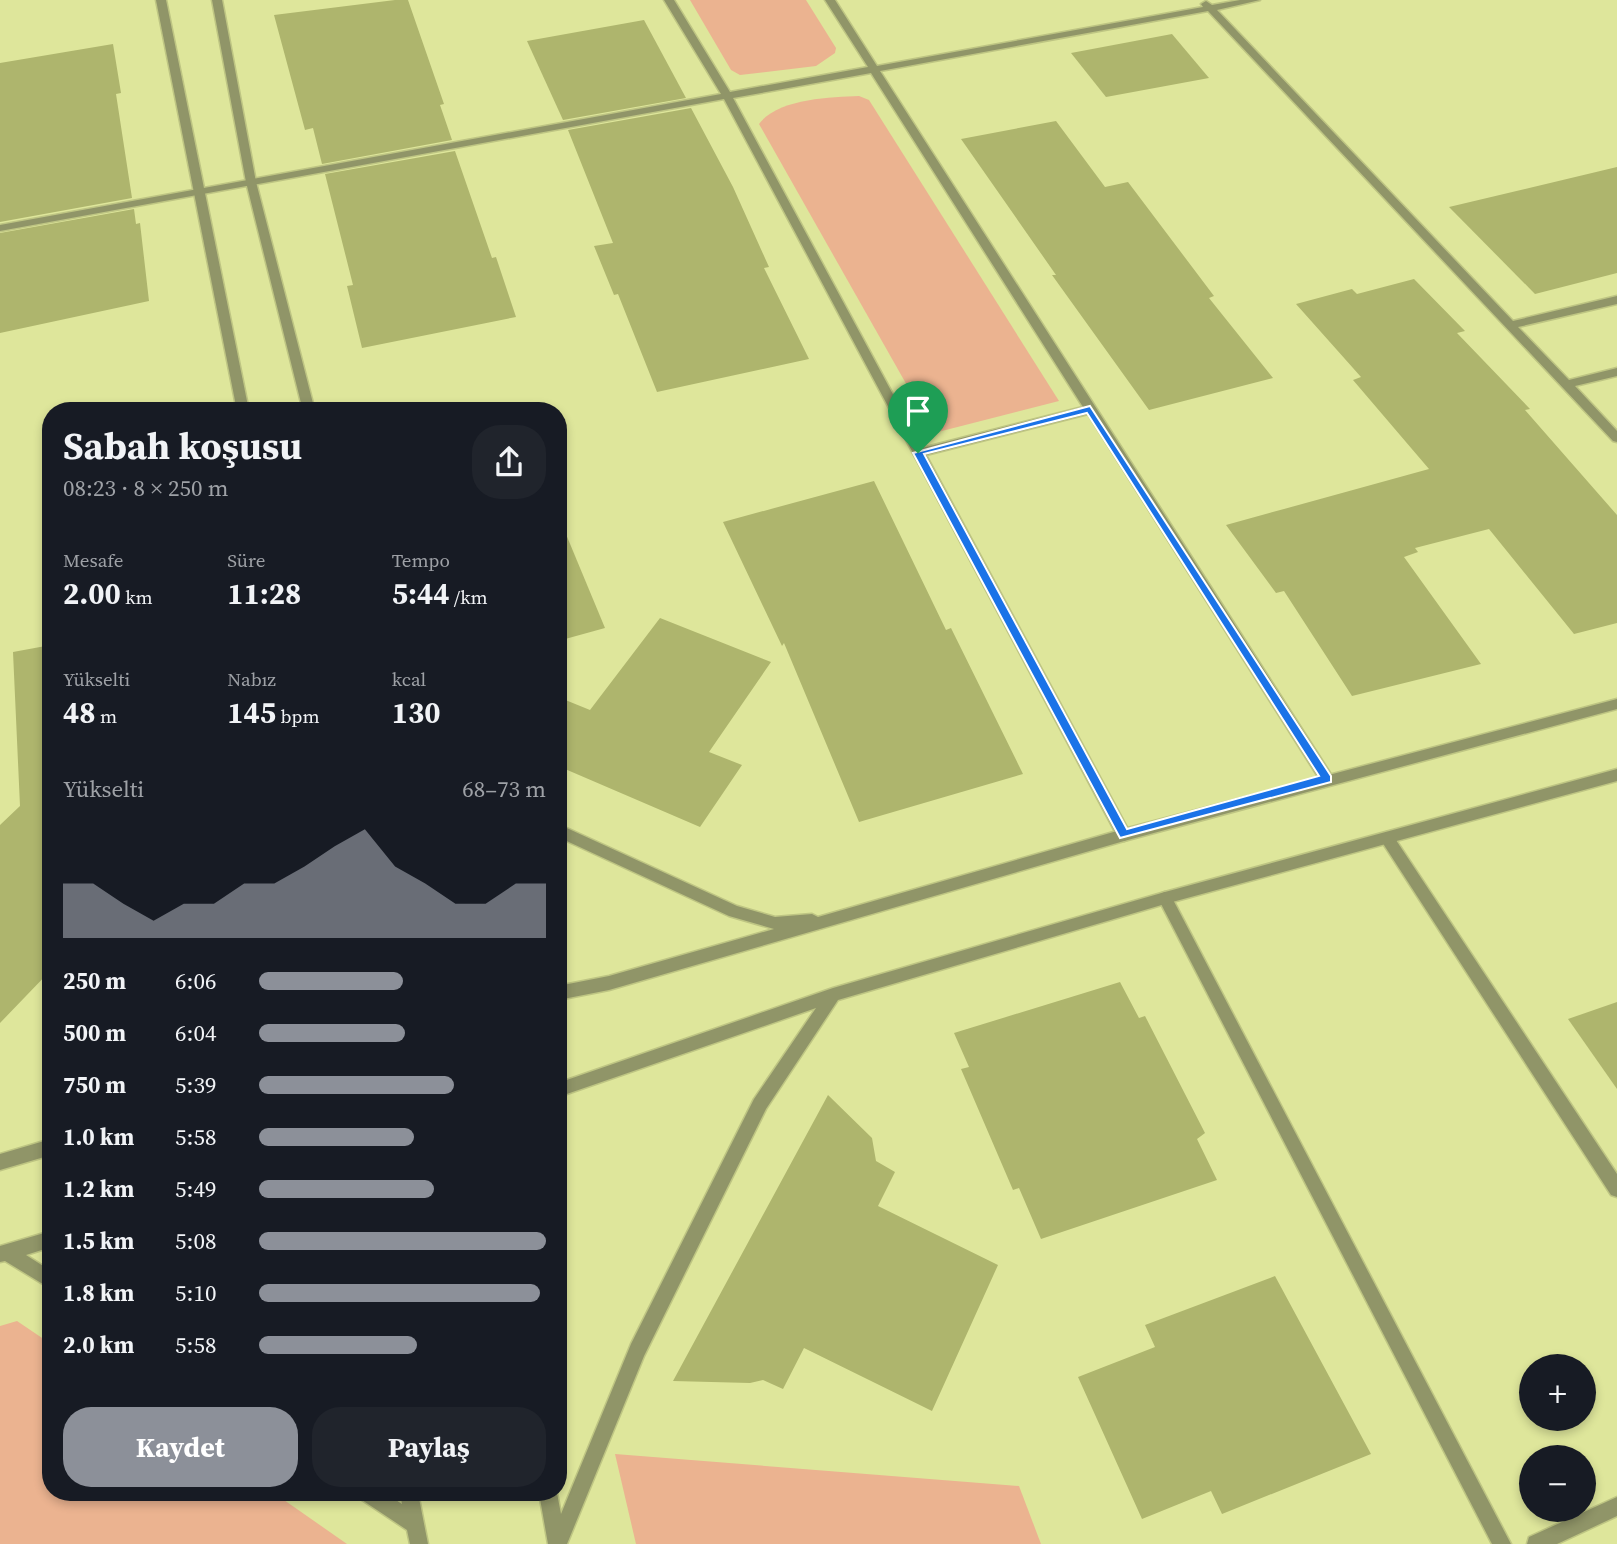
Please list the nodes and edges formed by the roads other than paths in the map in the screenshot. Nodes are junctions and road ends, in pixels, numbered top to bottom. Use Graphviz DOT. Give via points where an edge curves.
graph roads {
  1 [pos="161,0"];
  2 [pos="217,0"];
  3 [pos="669,0"];
  4 [pos="830,0"];
  5 [pos="1255,0"];
  6 [pos="1206,4"];
  7 [pos="874,69"];
  8 [pos="727,96"];
  9 [pos="251,182"];
  10 [pos="199,191"];
  11 [pos="0,228"];
  12 [pos="1617,300"];
  13 [pos="1511,325"];
  14 [pos="1617,372"];
  15 [pos="1567,384"];
  16 [pos="241,402"];
  17 [pos="307,402"];
  18 [pos="1090,409"];
  19 [pos="1617,438"];
  20 [pos="918,453"];
  21 [pos="1617,704"];
  22 [pos="1617,775"];
  23 [pos="1327,779"];
  24 [pos="567,834"];
  25 [pos="1124,835"];
  26 [pos="1387,838"];
  27 [pos="1165,898"];
  28 [pos="845,917"];
  29 [pos="567,991"];
  30 [pos="833,995"];
  31 [pos="567,1087"];
  32 [pos="42,1150"];
  33 [pos="0,1162"];
  34 [pos="1617,1189"];
  35 [pos="42,1242"];
  36 [pos="4,1253"];
  37 [pos="42,1276"];
  38 [pos="381,1501"];
  39 [pos="411,1501"];
  40 [pos="550,1501"];
  41 [pos="1617,1506"];
  42 [pos="415,1524"];
  43 [pos="419,1544"];
  44 [pos="558,1544"];
  45 [pos="1502,1544"];
  46 [pos="1536,1544"];
  1 -- 10 [label="street"];
  2 -- 9 [label="street"];
  3 -- 8 [label="street"];
  4 -- 7 [label="street"];
  5 -- 6 [label="street"];
  6 -- 7 [label="street"];
  6 -- 13 [label="street"];
  7 -- 8 [label="street"];
  7 -- 18 [label="street"];
  8 -- 9 [label="street"];
  8 -- 20 [label="street"];
  9 -- 10 [label="street"];
  9 -- 17 [label="street"];
  10 -- 11 [label="street"];
  10 -- 16 [label="street"];
  12 -- 13 [label="street"];
  13 -- 15 [label="street"];
  14 -- 15 [label="street"];
  15 -- 19 [label="street"];
  18 -- 20 [label="street"];
  18 -- 23 [label="street"];
  20 -- 25 [label="street"];
  21 -- 23 [label="street"];
  22 -- 26 [label="street"];
  23 -- 25 [label="street"];
  24 -- 28 [label="street" via="734,911 775,923"];
  25 -- 28 [label="street"];
  26 -- 27 [label="street"];
  26 -- 34 [label="street"];
  27 -- 30 [label="street"];
  27 -- 45 [label="street"];
  28 -- 29 [label="street"];
  30 -- 31 [label="street"];
  30 -- 44 [label="street" via="760,1104 636,1350"];
  32 -- 33 [label="street"];
  35 -- 36 [label="street"];
  36 -- 37 [label="street"];
  38 -- 42 [label="street"];
  39 -- 42 [label="street"];
  40 -- 44 [label="street"];
  41 -- 46 [label="street"];
  42 -- 43 [label="street"];
}
